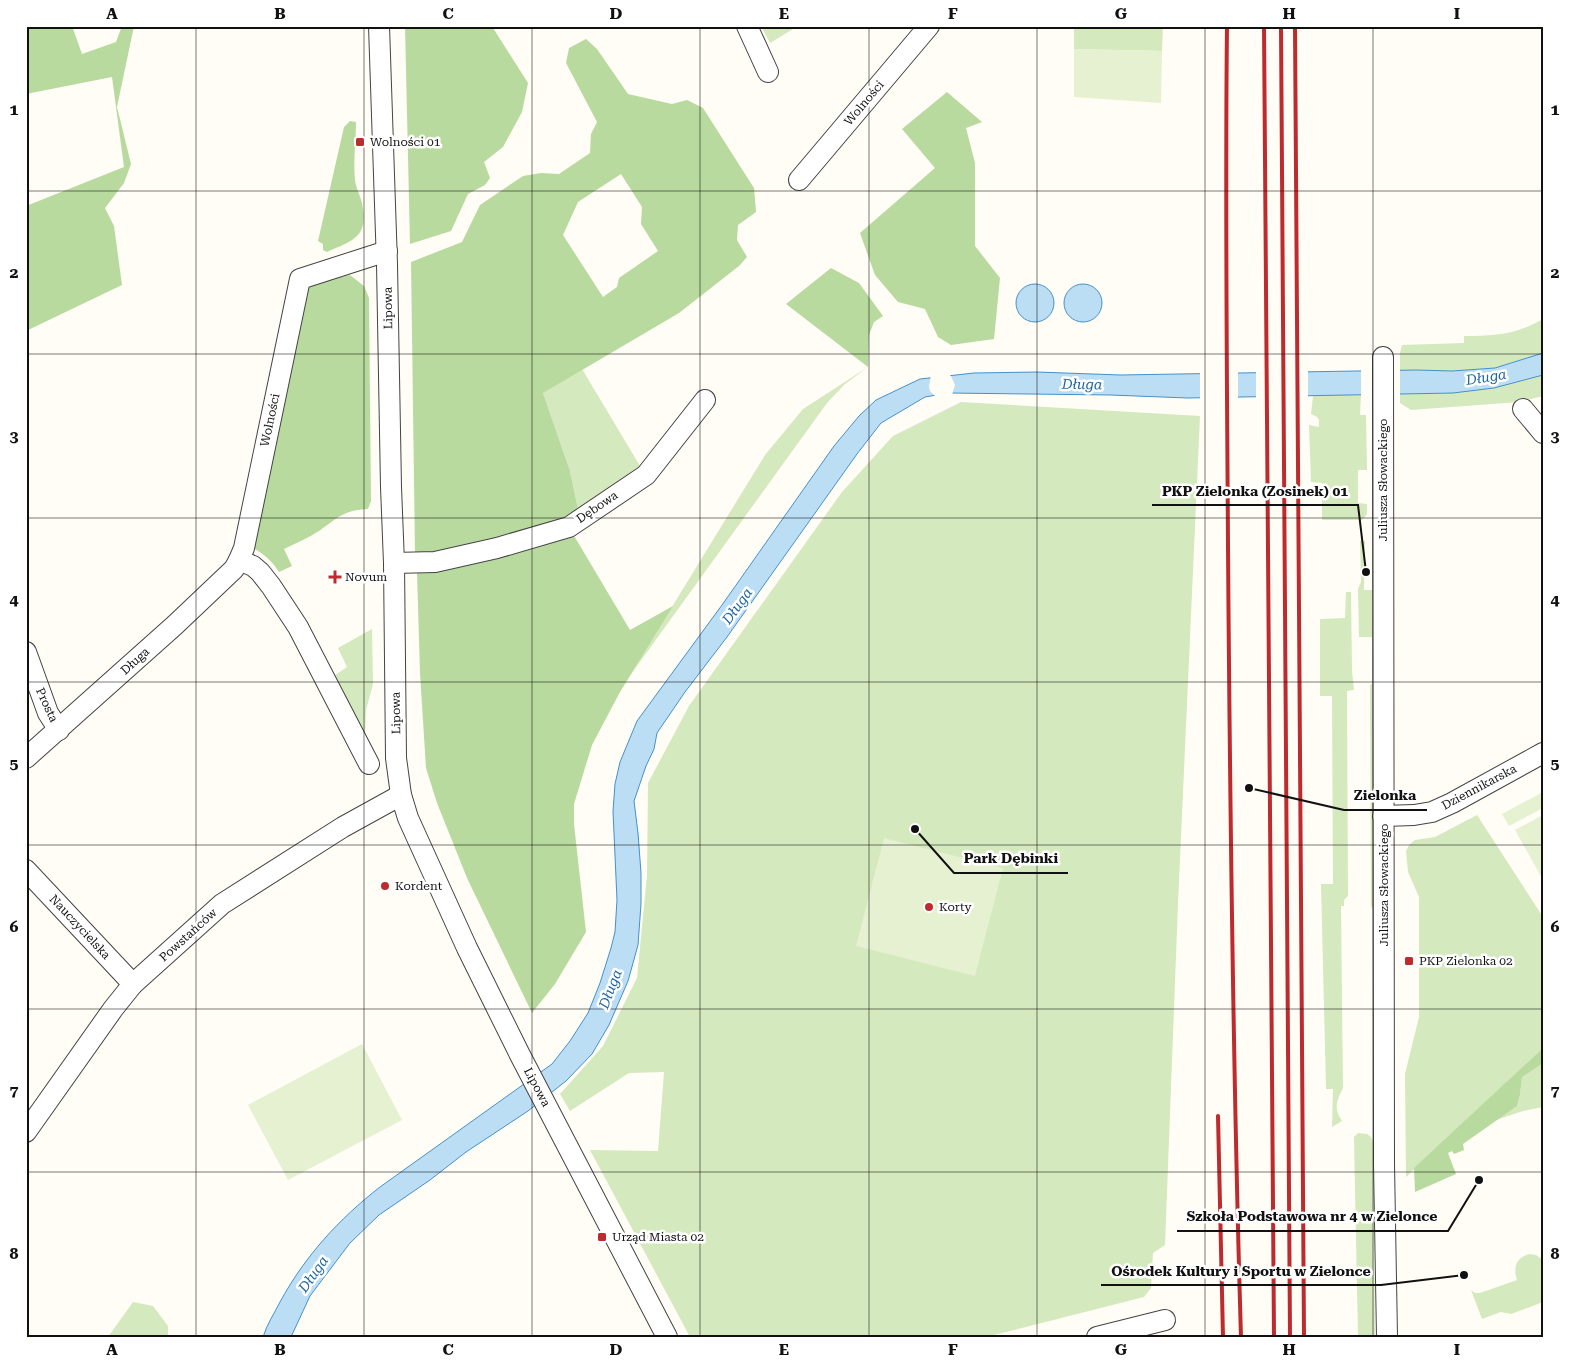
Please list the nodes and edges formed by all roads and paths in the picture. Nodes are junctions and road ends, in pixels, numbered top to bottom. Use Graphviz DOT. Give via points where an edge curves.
graph roads {
  1 [pos="379,26"];
  2 [pos="747,26"];
  3 [pos="930,26"];
  4 [pos="768,72"];
  5 [pos="799,180"];
  6 [pos="387,251"];
  7 [pos="1383,357"];
  8 [pos="705,400"];
  9 [pos="1523,409"];
  10 [pos="1543,433"];
  11 [pos="239,560"];
  12 [pos="394,563"];
  13 [pos="26,652"];
  14 [pos="59,730"];
  15 [pos="1543,753"];
  16 [pos="26,758"];
  17 [pos="369,764"];
  18 [pos="401,795"];
  19 [pos="1383,816"];
  20 [pos="26,870"];
  21 [pos="133,984"];
  22 [pos="26,1132"];
  23 [pos="1165,1320"];
  24 [pos="667,1337"];
  25 [pos="1096,1337"];
  26 [pos="1386,1337"];
  1 -- 6 [label="street, Lipowa"];
  2 -- 4 [label="street"];
  3 -- 5 [label="street, Wolności"];
  6 -- 11 [label="street, Wolności" via="300,279"];
  6 -- 12 [label="street, Lipowa"];
  7 -- 19 [label="street, Juliusza Słowackiego"];
  8 -- 12 [label="street, Dębowa" via="646,475 569,527 435,562"];
  9 -- 10 [label="street"];
  11 -- 14 [label="street, Długa" via="234,569 175,625"];
  11 -- 17 [label="street" via="260,572 298,627"];
  12 -- 18 [label="street, Lipowa" via="396,758"];
  13 -- 14 [label="street, Prosta" via="48,713"];
  14 -- 16 [label="street, Długa"];
  15 -- 19 [label="street, Dziennikarska" via="1432,812"];
  18 -- 21 [label="street, Powstańców" via="343,827 222,904"];
  18 -- 24 [label="street, Lipowa" via="414,832 467,948"];
  19 -- 26 [label="street, Juliusza Słowackiego"];
  20 -- 21 [label="street, Nauczycielska"];
  21 -- 22 [label="street, Powstańców"];
  23 -- 25 [label="street"];
}
